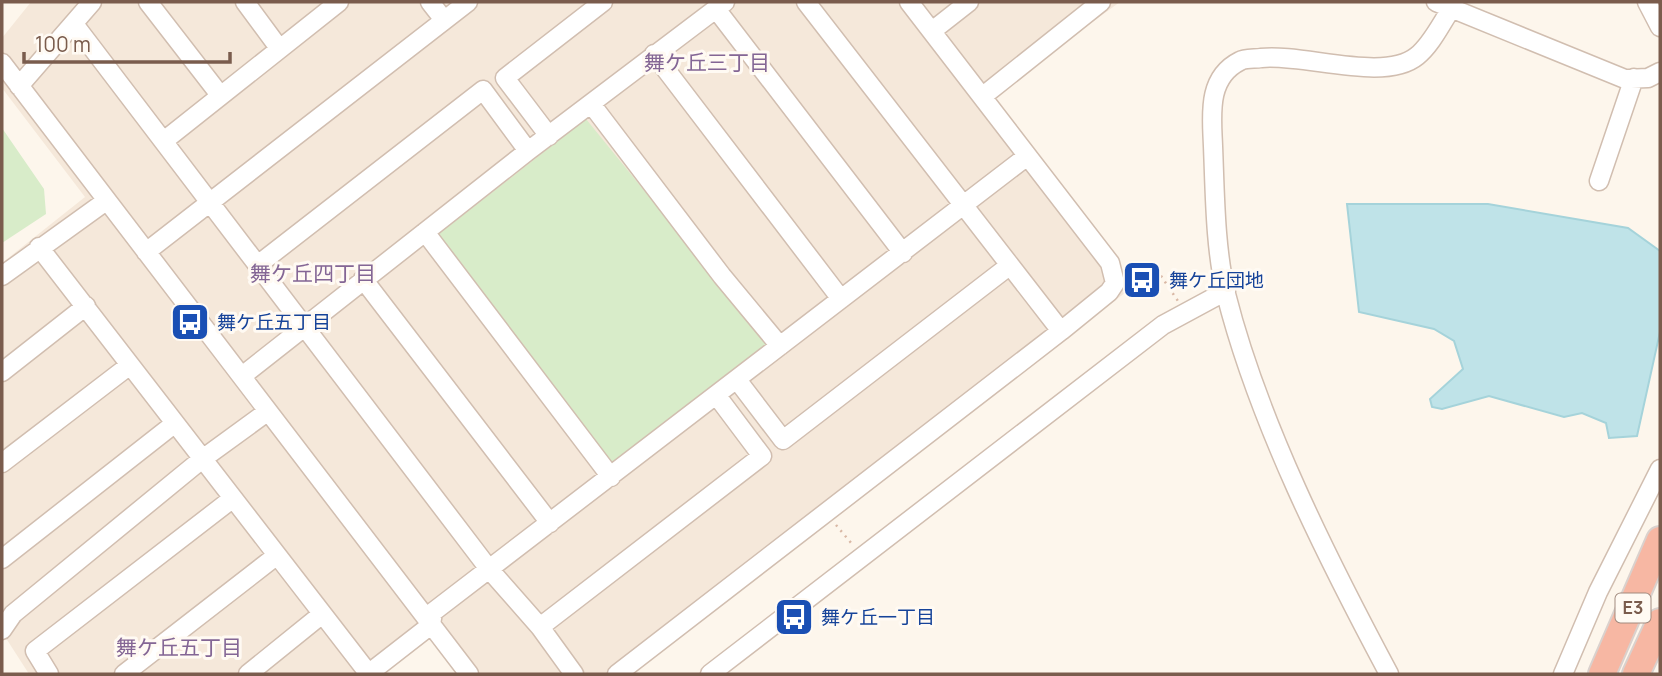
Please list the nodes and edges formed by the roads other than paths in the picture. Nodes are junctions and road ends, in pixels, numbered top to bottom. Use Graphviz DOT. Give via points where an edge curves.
graph roads {
  1 [pos="92,2"];
  2 [pos="148,2"];
  3 [pos="245,2"];
  4 [pos="338,2"];
  5 [pos="430,2"];
  6 [pos="468,2"];
  7 [pos="603,2"];
  8 [pos="806,2"];
  9 [pos="909,2"];
  10 [pos="969,2"];
  11 [pos="1101,2"];
  12 [pos="1647,2"];
  13 [pos="721,5"];
  14 [pos="1444,5"];
  15 [pos="444,20"];
  16 [pos="74,24"];
  17 [pos="1660,27"];
  18 [pos="932,31"];
  19 [pos="279,48"];
  20 [pos="654,54"];
  21 [pos="2,63"];
  22 [pos="1660,72"];
  23 [pos="1634,78"];
  24 [pos="19,86"];
  25 [pos="220,96"];
  26 [pos="983,96"];
  27 [pos="592,105"];
  28 [pos="549,136"];
  29 [pos="165,139"];
  30 [pos="528,150"];
  31 [pos="1027,157"];
  32 [pos="1599,181"];
  33 [pos="106,201"];
  34 [pos="209,201"];
  35 [pos="965,206"];
  36 [pos="425,232"];
  37 [pos="38,247"];
  38 [pos="146,252"];
  39 [pos="903,253"];
  40 [pos="259,264"];
  41 [pos="1009,266"];
  42 [pos="2,276"];
  43 [pos="363,279"];
  44 [pos="1226,291"];
  45 [pos="841,299"];
  46 [pos="86,306"];
  47 [pos="304,324"];
  48 [pos="1061,331"];
  49 [pos="780,346"];
  50 [pos="130,365"];
  51 [pos="2,372"];
  52 [pos="242,376"];
  53 [pos="738,381"];
  54 [pos="718,396"];
  55 [pos="267,412"];
  56 [pos="174,424"];
  57 [pos="201,460"];
  58 [pos="2,463"];
  59 [pos="1660,469"];
  60 [pos="611,477"];
  61 [pos="232,499"];
  62 [pos="550,523"];
  63 [pos="1660,540"];
  64 [pos="275,556"];
  65 [pos="2,559"];
  66 [pos="489,569"];
  67 [pos="321,615"];
  68 [pos="1660,622"];
  69 [pos="431,625"];
  70 [pos="540,627"];
  71 [pos="2,630"];
  72 [pos="49,674"];
  73 [pos="124,674"];
  74 [pos="248,674"];
  75 [pos="368,674"];
  76 [pos="469,674"];
  77 [pos="574,674"];
  78 [pos="617,674"];
  79 [pos="710,674"];
  80 [pos="1389,674"];
  81 [pos="1563,674"];
  82 [pos="1602,674"];
  83 [pos="1636,674"];
  1 -- 16 [label="street"];
  2 -- 25 [label="street"];
  3 -- 19 [label="street"];
  4 -- 19 [label="street"];
  5 -- 15 [label="street"];
  6 -- 15 [label="street"];
  7 -- 28 [label="street" via="505,78"];
  8 -- 35 [label="street"];
  9 -- 18 [label="street"];
  10 -- 18 [label="street"];
  11 -- 26 [label="street"];
  12 -- 17 [label="street"];
  13 -- 20 [label="street"];
  13 -- 39 [label="street"];
  14 -- 23 [label="street" via="1625,79"];
  14 -- 44 [label="street" via="1418,55 1393,67 1276,56 1240,61 1227,72 1215,90 1209,112 1212,181"];
  15 -- 34 [label="street"];
  16 -- 24 [label="street"];
  16 -- 29 [label="street"];
  18 -- 26 [label="street"];
  19 -- 25 [label="street"];
  20 -- 27 [label="street"];
  20 -- 45 [label="street"];
  21 -- 24 [label="street"];
  22 -- 23 [label="street"];
  23 -- 32 [label="street"];
  24 -- 33 [label="street"];
  25 -- 29 [label="street"];
  26 -- 31 [label="street"];
  27 -- 28 [label="street"];
  27 -- 49 [label="street"];
  28 -- 30 [label="street"];
  29 -- 34 [label="street"];
  30 -- 36 [label="street"];
  30 -- 40 [label="street" via="483,90"];
  31 -- 35 [label="street"];
  31 -- 48 [label="street" via="1114,272 1115,283 1109,292"];
  33 -- 37 [label="street"];
  33 -- 38 [label="street"];
  34 -- 38 [label="street"];
  34 -- 40 [label="street"];
  35 -- 39 [label="street"];
  35 -- 41 [label="street"];
  36 -- 43 [label="street"];
  36 -- 60 [label="street"];
  37 -- 42 [label="street"];
  37 -- 46 [label="street"];
  38 -- 52 [label="street"];
  39 -- 45 [label="street"];
  40 -- 47 [label="street"];
  41 -- 48 [label="street"];
  41 -- 53 [label="street" via="783,440"];
  43 -- 47 [label="street"];
  43 -- 62 [label="street"];
  44 -- 79 [label="street" via="1163,324"];
  44 -- 80 [label="street" via="1245,358 1307,513"];
  45 -- 49 [label="street"];
  46 -- 50 [label="street"];
  46 -- 51 [label="street"];
  47 -- 52 [label="street"];
  47 -- 66 [label="street"];
  48 -- 78 [label="street"];
  49 -- 53 [label="street"];
  50 -- 56 [label="street"];
  50 -- 58 [label="street"];
  52 -- 55 [label="street"];
  53 -- 54 [label="street"];
  54 -- 60 [label="street"];
  54 -- 70 [label="street" via="762,456"];
  55 -- 57 [label="street"];
  55 -- 69 [label="street"];
  56 -- 57 [label="street"];
  56 -- 65 [label="street"];
  57 -- 61 [label="street"];
  57 -- 71 [label="street" via="13,614"];
  59 -- 81 [label="street"];
  60 -- 62 [label="street"];
  61 -- 64 [label="street"];
  61 -- 72 [label="street" via="35,651"];
  62 -- 66 [label="street"];
  63 -- 82 [label="highway, E3"];
  64 -- 67 [label="street"];
  64 -- 73 [label="street"];
  66 -- 69 [label="street" via="433,612"];
  66 -- 70 [label="street"];
  67 -- 74 [label="street"];
  67 -- 75 [label="street"];
  68 -- 83 [label="highway, E3"];
  69 -- 75 [label="street"];
  69 -- 76 [label="street"];
  70 -- 77 [label="street"];
}
